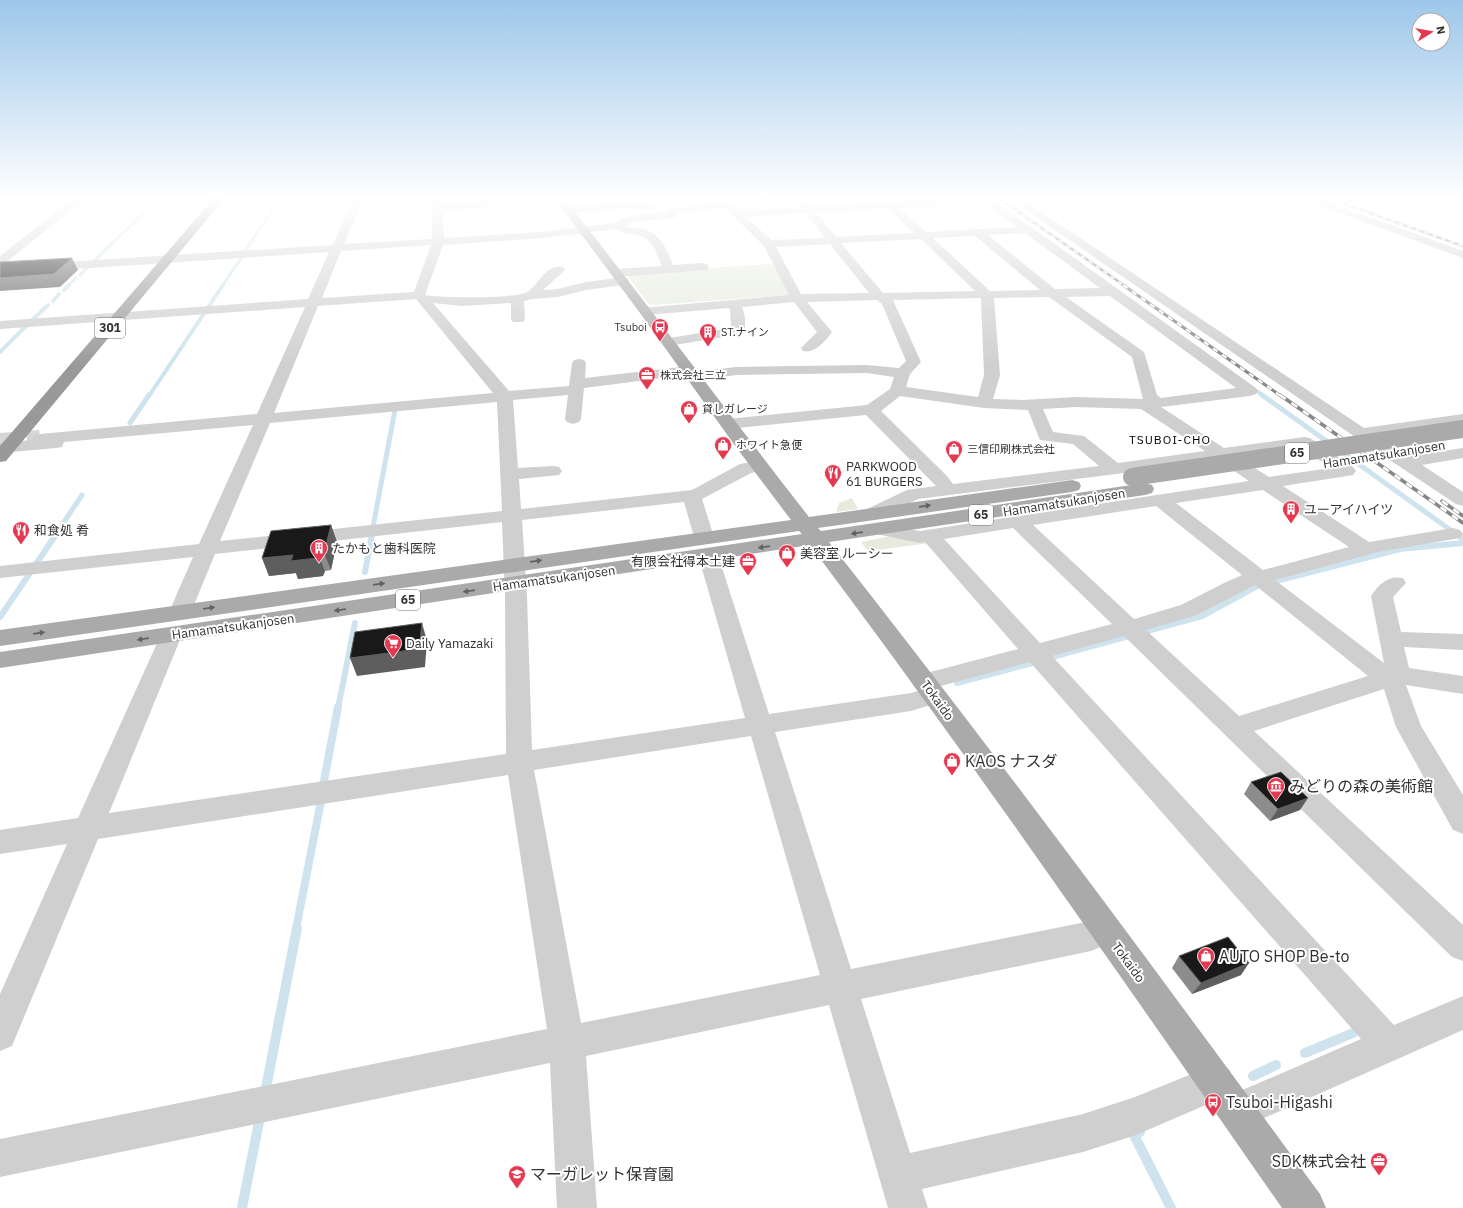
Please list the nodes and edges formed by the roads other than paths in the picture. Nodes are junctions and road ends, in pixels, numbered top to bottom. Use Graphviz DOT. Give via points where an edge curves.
graph roads {
  1 [pos="8,255"];
  2 [pos="172,255"];
  3 [pos="239,255"];
  4 [pos="334,255"];
  5 [pos="434,255"];
  6 [pos="603,255"];
  7 [pos="663,255"];
  8 [pos="775,255"];
  9 [pos="845,255"];
  10 [pos="944,255"];
  11 [pos="1006,255"];
  12 [pos="1062,255"];
  13 [pos="1098,255"];
  14 [pos="168,260"];
  15 [pos="0,262"];
  16 [pos="667,264"];
  17 [pos="703,267"];
  18 [pos="0,270"];
  19 [pos="559,270"];
  20 [pos="616,273"];
  21 [pos="1113,292"];
  22 [pos="1052,293"];
  23 [pos="531,295"];
  24 [pos="987,295"];
  25 [pos="880,297"];
  26 [pos="421,298"];
  27 [pos="797,298"];
  28 [pos="517,299"];
  29 [pos="314,302"];
  30 [pos="733,303"];
  31 [pos="646,311"];
  32 [pos="120,316"];
  33 [pos="518,319"];
  34 [pos="0,325"];
  35 [pos="668,342"];
  36 [pos="808,348"];
  37 [pos="579,363"];
  38 [pos="691,373"];
  39 [pos="903,373"];
  40 [pos="577,387"];
  41 [pos="897,391"];
  42 [pos="505,397"];
  43 [pos="984,403"];
  44 [pos="1151,403"];
  45 [pos="1034,405"];
  46 [pos="870,410"];
  47 [pos="264,419"];
  48 [pos="573,419"];
  49 [pos="1463,419"];
  50 [pos="728,424"];
  51 [pos="166,427"];
  52 [pos="1463,429"];
  53 [pos="1361,433"];
  54 [pos="40,439"];
  55 [pos="1463,442"];
  56 [pos="5,445"];
  57 [pos="1463,453"];
  58 [pos="1219,454"];
  59 [pos="1406,462"];
  60 [pos="759,466"];
  61 [pos="1114,469"];
  62 [pos="553,471"];
  63 [pos="509,474"];
  64 [pos="1264,483"];
  65 [pos="1145,489"];
  66 [pos="948,490"];
  67 [pos="691,495"];
  68 [pos="1463,500"];
  69 [pos="510,515"];
  70 [pos="878,521"];
  71 [pos="1017,522"];
  72 [pos="810,531"];
  73 [pos="1453,534"];
  74 [pos="930,535"];
  75 [pos="706,546"];
  76 [pos="208,549"];
  77 [pos="1366,549"];
  78 [pos="0,572"];
  79 [pos="514,574"];
  80 [pos="1257,577"];
  81 [pos="1395,583"];
  82 [pos="176,623"];
  83 [pos="1127,628"];
  84 [pos="0,638"];
  85 [pos="1391,639"];
  86 [pos="1463,642"];
  87 [pos="1035,652"];
  88 [pos="0,660"];
  89 [pos="1393,676"];
  90 [pos="1463,685"];
  91 [pos="929,689"];
  92 [pos="760,725"];
  93 [pos="1233,728"];
  94 [pos="520,762"];
  95 [pos="1460,810"];
  96 [pos="88,828"];
  97 [pos="0,842"];
  98 [pos="1106,930"];
  99 [pos="1463,946"];
  100 [pos="840,987"];
  101 [pos="1463,1013"];
  102 [pos="0,1034"];
  103 [pos="568,1042"];
  104 [pos="1389,1045"];
  105 [pos="1216,1082"];
  106 [pos="1237,1112"];
  107 [pos="0,1158"];
  108 [pos="903,1192"];
  109 [pos="578,1208"];
  110 [pos="1306,1208"];
  1 -- 15 [label="street"];
  2 -- 14 [label="highway, 301"];
  3 -- 14 [label="street"];
  4 -- 29 [label="street"];
  5 -- 26 [label="street"];
  6 -- 20 [label="main road, Tokaido"];
  7 -- 16 [label="street"];
  8 -- 27 [label="street"];
  9 -- 25 [label="street"];
  10 -- 24 [label="street"];
  11 -- 22 [label="street"];
  12 -- 21 [label="street"];
  13 -- 53 [label="street"];
  14 -- 18 [label="street"];
  14 -- 32 [label="highway, 301"];
  16 -- 17 [label="street"];
  16 -- 20 [label="street"];
  19 -- 23 [label="street"];
  20 -- 23 [label="street" via="586,286 558,293"];
  20 -- 31 [label="main road, Tokaido"];
  21 -- 22 [label="street"];
  21 -- 44 [label="street" via="1250,391"];
  22 -- 24 [label="street"];
  22 -- 44 [label="street" via="1139,355"];
  23 -- 28 [label="street"];
  24 -- 25 [label="street"];
  24 -- 43 [label="street" via="992,375"];
  25 -- 27 [label="street"];
  25 -- 39 [label="street" via="888,302 914,362"];
  26 -- 28 [label="street" via="462,302"];
  26 -- 29 [label="street"];
  26 -- 42 [label="street"];
  27 -- 30 [label="street"];
  27 -- 36 [label="street" via="825,332"];
  28 -- 33 [label="street"];
  29 -- 32 [label="street"];
  29 -- 47 [label="street"];
  30 -- 31 [label="street"];
  30 -- 35 [label="street" via="737,310 738,331"];
  31 -- 35 [label="main road, Tokaido"];
  32 -- 34 [label="street"];
  32 -- 56 [label="highway, 301"];
  35 -- 38 [label="main road, Tokaido"];
  37 -- 40 [label="street"];
  38 -- 39 [label="street" via="730,371 820,378 867,369"];
  38 -- 40 [label="street"];
  38 -- 50 [label="main road, Tokaido"];
  39 -- 41 [label="street"];
  40 -- 42 [label="street"];
  40 -- 48 [label="street"];
  41 -- 43 [label="street"];
  41 -- 46 [label="street"];
  42 -- 47 [label="street"];
  42 -- 63 [label="street"];
  43 -- 45 [label="street"];
  44 -- 45 [label="street" via="1076,402"];
  44 -- 58 [label="street"];
  45 -- 61 [label="street" via="1046,436 1078,440"];
  46 -- 50 [label="street"];
  46 -- 66 [label="street"];
  47 -- 51 [label="street"];
  47 -- 76 [label="street"];
  49 -- 53 [label="street"];
  50 -- 60 [label="main road, Tokaido"];
  51 -- 54 [label="street"];
  51 -- 56 [label="street" via="140,435"];
  52 -- 65 [label="main road, Hamamatsukanjosen / 65, bridge"];
  53 -- 59 [label="street"];
  55 -- 65 [label="main road, Hamamatsukanjosen / 65"];
  57 -- 59 [label="street"];
  58 -- 61 [label="street"];
  58 -- 64 [label="street"];
  58 -- 64 [label="street" via="1304,442 1347,470"];
  59 -- 68 [label="street"];
  60 -- 67 [label="street" via="746,468 696,495"];
  60 -- 72 [label="main road, Tokaido"];
  61 -- 66 [label="street"];
  62 -- 63 [label="street"];
  63 -- 69 [label="street"];
  64 -- 65 [label="street"];
  64 -- 77 [label="street"];
  65 -- 70 [label="main road, Hamamatsukanjosen / 65"];
  65 -- 71 [label="street"];
  65 -- 80 [label="street"];
  70 -- 66 [label="street, one-way" via="914,494"];
  67 -- 69 [label="street"];
  67 -- 75 [label="street"];
  69 -- 76 [label="street"];
  69 -- 79 [label="street"];
  70 -- 72 [label="main road, Hamamatsukanjosen / 65"];
  70 -- 74 [label="street" via="920,537"];
  71 -- 74 [label="street"];
  71 -- 83 [label="street"];
  72 -- 75 [label="main road, Hamamatsukanjosen / 65"];
  72 -- 91 [label="main road, Tokaido"];
  73 -- 77 [label="street"];
  74 -- 87 [label="street"];
  75 -- 79 [label="main road, Hamamatsukanjosen / 65"];
  75 -- 92 [label="street"];
  76 -- 78 [label="street"];
  76 -- 82 [label="street"];
  77 -- 80 [label="street"];
  79 -- 82 [label="main road, Hamamatsukanjosen / 65"];
  79 -- 94 [label="street"];
  80 -- 83 [label="street" via="1232,587 1192,610"];
  80 -- 89 [label="street"];
  81 -- 85 [label="street" via="1382,596"];
  84 -- 82 [label="main road, Hamamatsukanjosen / 65, one-way"];
  82 -- 88 [label="main road, Hamamatsukanjosen / 65, one-way"];
  82 -- 96 [label="street"];
  83 -- 87 [label="street"];
  83 -- 93 [label="street"];
  85 -- 86 [label="street"];
  85 -- 89 [label="street"];
  87 -- 91 [label="street"];
  87 -- 104 [label="street"];
  89 -- 90 [label="street"];
  89 -- 93 [label="street"];
  89 -- 95 [label="street" via="1408,727"];
  91 -- 92 [label="street" via="911,702"];
  91 -- 98 [label="main road, Tokaido"];
  92 -- 94 [label="street"];
  92 -- 100 [label="street"];
  93 -- 99 [label="street"];
  94 -- 96 [label="street"];
  94 -- 103 [label="street"];
  96 -- 97 [label="street"];
  96 -- 102 [label="street"];
  98 -- 100 [label="street" via="1091,936"];
  98 -- 105 [label="main road, Tokaido"];
  100 -- 103 [label="street"];
  100 -- 108 [label="street"];
  101 -- 104 [label="street"];
  103 -- 107 [label="street"];
  103 -- 109 [label="street"];
  104 -- 106 [label="street"];
  105 -- 106 [label="main road, Tokaido"];
  105 -- 108 [label="street" via="1136,1116"];
  106 -- 110 [label="main road, Tokaido"];
}
